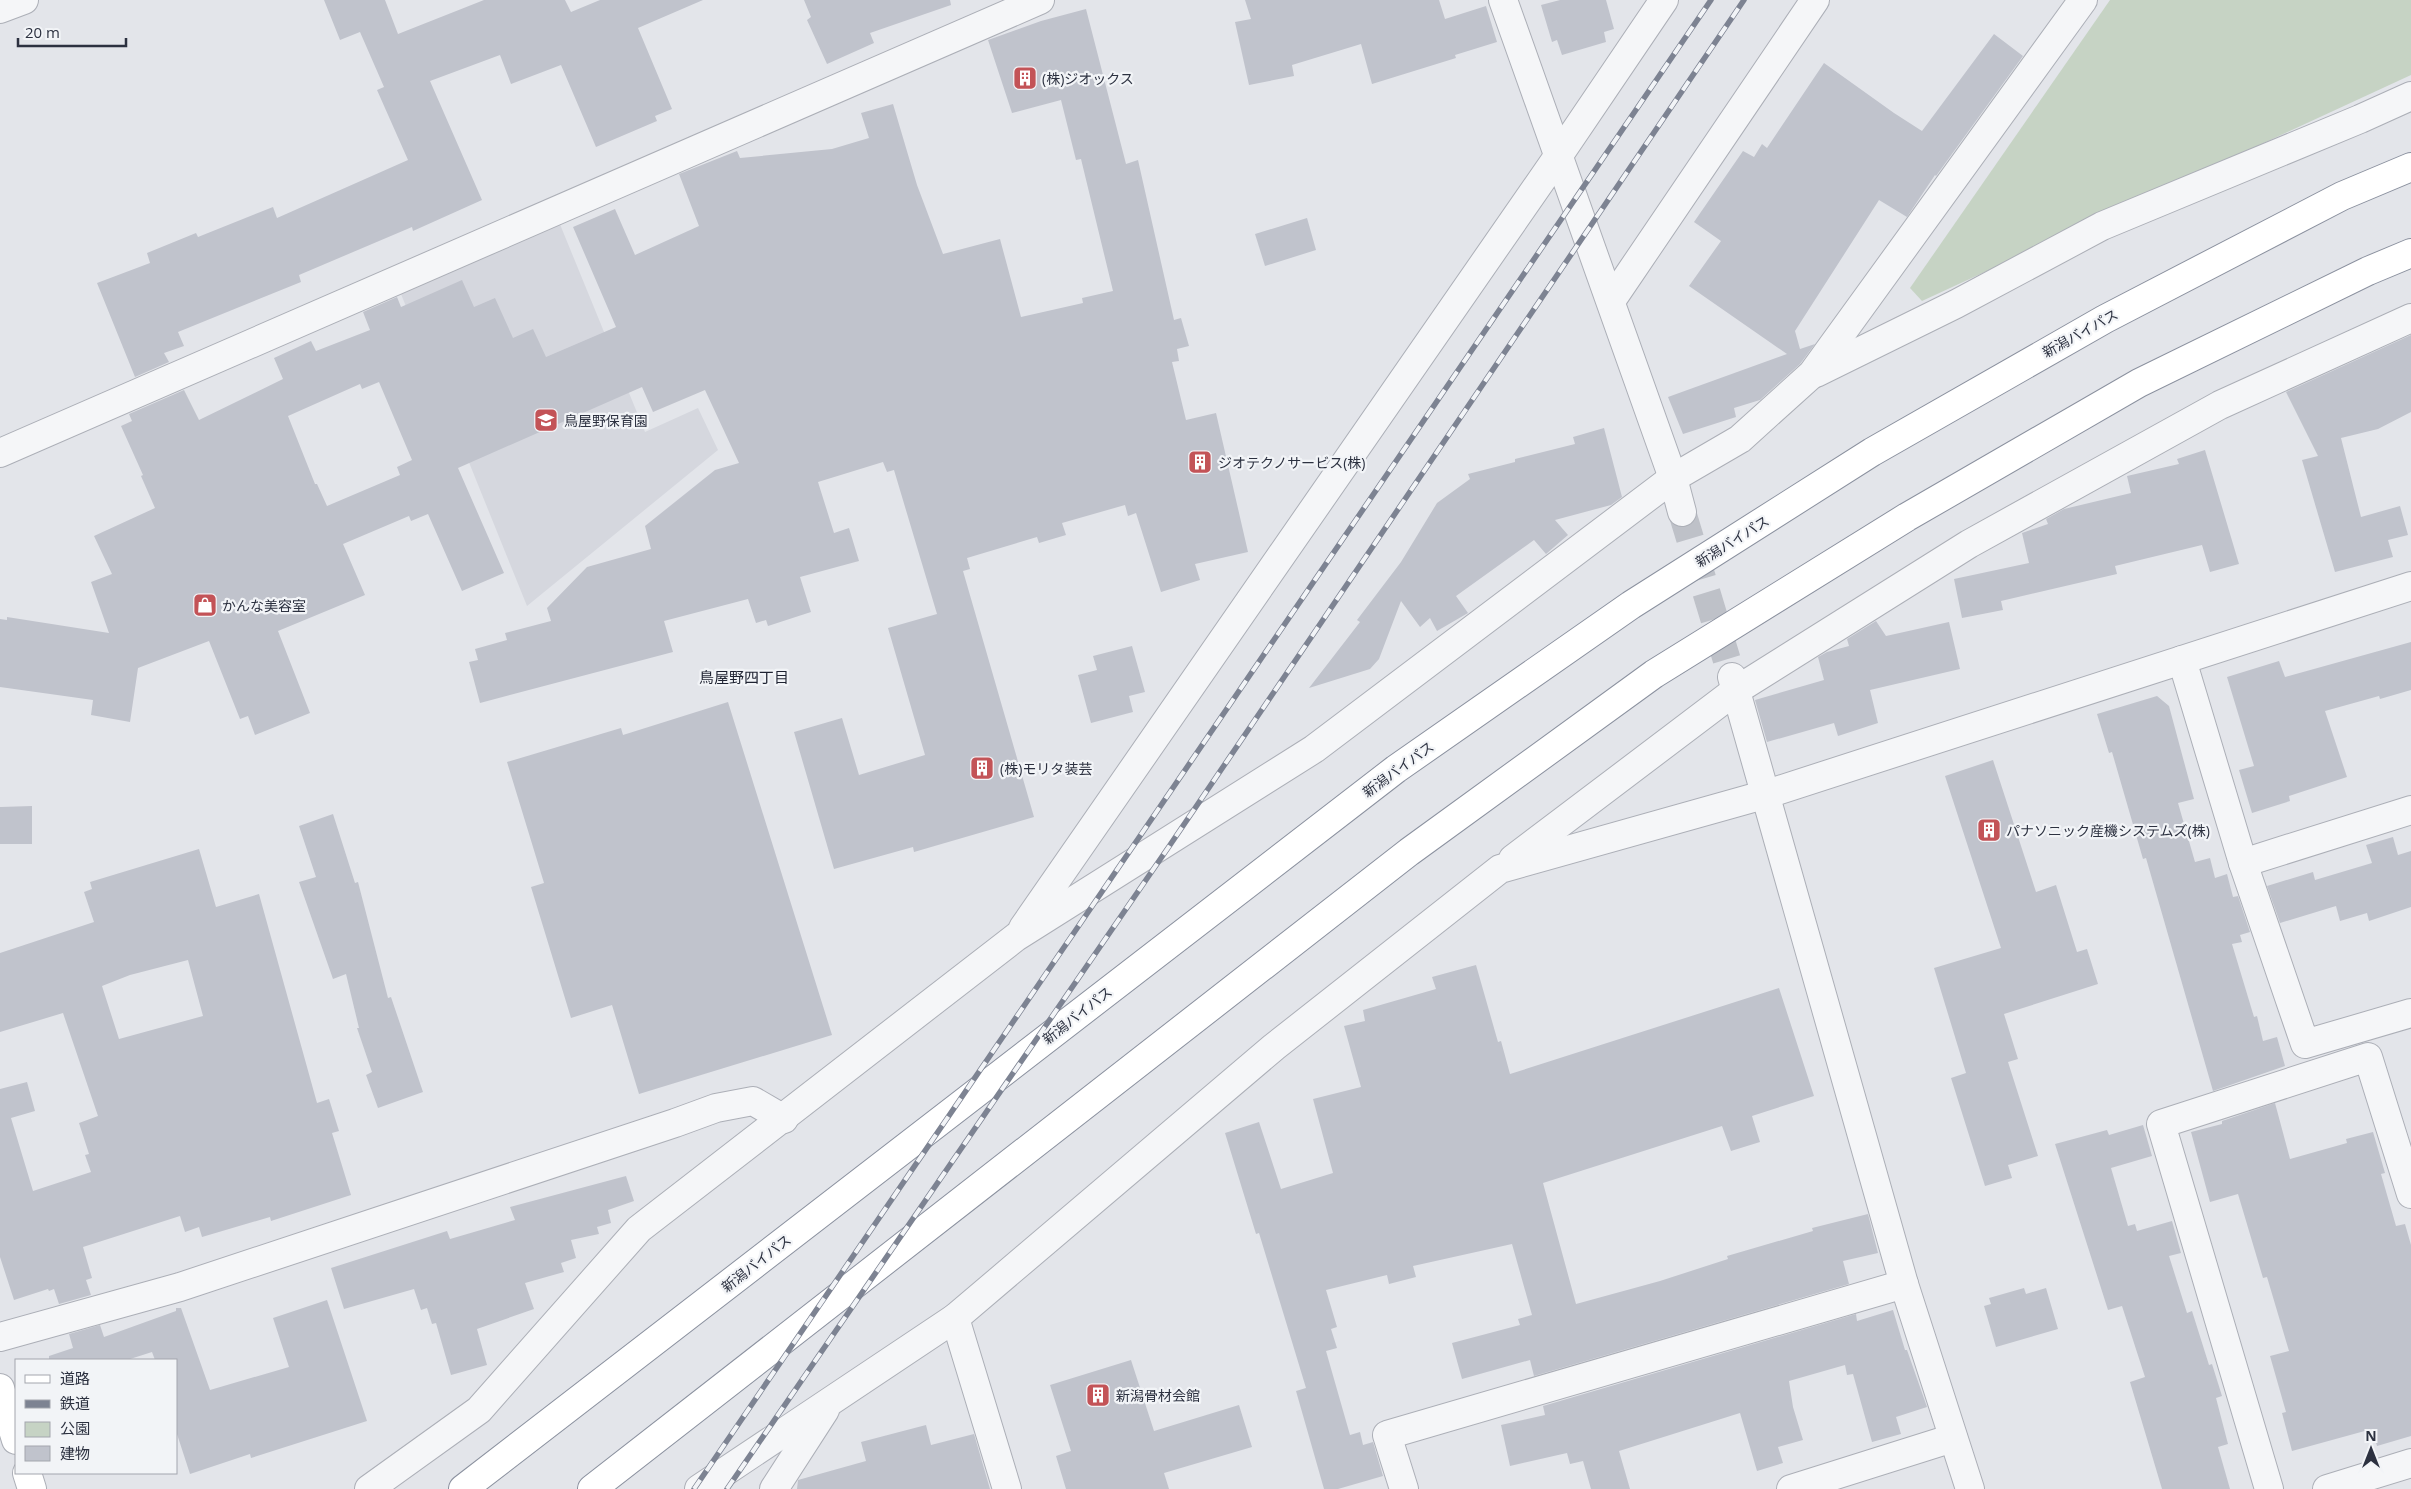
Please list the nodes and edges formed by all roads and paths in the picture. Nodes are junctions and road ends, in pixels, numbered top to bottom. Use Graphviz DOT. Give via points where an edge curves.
graph roads {
  1 [pos="24,0"];
  2 [pos="1040,0"];
  3 [pos="1503,0"];
  4 [pos="1664,0"];
  5 [pos="1815,0"];
  6 [pos="2083,0"];
  7 [pos="0,9"];
  8 [pos="2411,96"];
  9 [pos="1559,154"];
  10 [pos="2411,167"];
  11 [pos="2411,253"];
  12 [pos="1611,301"];
  13 [pos="2411,318"];
  14 [pos="1812,374"];
  15 [pos="0,453"];
  16 [pos="1673,478"];
  17 [pos="1682,512"];
  18 [pos="2411,586"];
  19 [pos="2182,660"];
  20 [pos="1734,684"];
  21 [pos="1766,794"];
  22 [pos="2411,810"];
  23 [pos="2243,863"];
  24 [pos="1500,869"];
  25 [pos="1016,937"];
  26 [pos="2411,1013"];
  27 [pos="784,1118"];
  28 [pos="2411,1194"];
  29 [pos="1904,1284"];
  30 [pos="955,1318"];
  31 [pos="0,1337"];
  32 [pos="0,1388"];
  33 [pos="831,1401"];
  34 [pos="15,1437"];
  35 [pos="1953,1438"];
  36 [pos="2411,1462"];
  37 [pos="27,1474"];
  38 [pos="32,1489"];
  39 [pos="369,1489"];
  40 [pos="462,1489"];
  41 [pos="592,1489"];
  42 [pos="699,1489"];
  43 [pos="774,1489"];
  44 [pos="1007,1489"];
  45 [pos="1404,1489"];
  46 [pos="1791,1489"];
  47 [pos="1970,1489"];
  48 [pos="2269,1489"];
  49 [pos="2327,1489"];
  1 -- 7 [label="street"];
  2 -- 15 [label="street"];
  3 -- 9 [label="street"];
  4 -- 9 [label="street"];
  5 -- 12 [label="street"];
  6 -- 14 [label="street"];
  8 -- 14 [label="street" via="2102,226 1956,304"];
  9 -- 12 [label="street"];
  9 -- 25 [label="street"];
  10 -- 40 [label="main road, 新潟バイパス" via="2342,196 2104,319 1872,452 1631,605 1396,769"];
  11 -- 41 [label="main road" via="2139,383 1907,517 1654,674 1409,852"];
  12 -- 16 [label="street"];
  13 -- 20 [label="street" via="2220,405 2163,435 1969,544"];
  14 -- 16 [label="street" via="1740,439"];
  16 -- 17 [label="street"];
  16 -- 25 [label="street" via="1314,748"];
  18 -- 19 [label="street"];
  19 -- 21 [label="street"];
  19 -- 23 [label="street"];
  20 -- 21 [label="street"];
  20 -- 24 [label="street"];
  21 -- 24 [label="street"];
  21 -- 29 [label="street"];
  22 -- 23 [label="street"];
  23 -- 26 [label="street" via="2305,1044"];
  24 -- 30 [label="street" via="1274,1047"];
  25 -- 27 [label="street"];
  27 -- 31 [label="street" via="753,1101 716,1108 180,1287"];
  27 -- 39 [label="street" via="640,1229 479,1410"];
  28 -- 48 [label="street" via="2368,1057 2162,1124"];
  29 -- 35 [label="street"];
  29 -- 45 [label="street" via="1387,1435"];
  30 -- 33 [label="street"];
  30 -- 44 [label="street"];
  32 -- 34 [label="main road"];
  33 -- 42 [label="street"];
  33 -- 43 [label="street"];
  35 -- 46 [label="street"];
  35 -- 47 [label="street"];
  36 -- 49 [label="street"];
  37 -- 38 [label="main road"];
}
